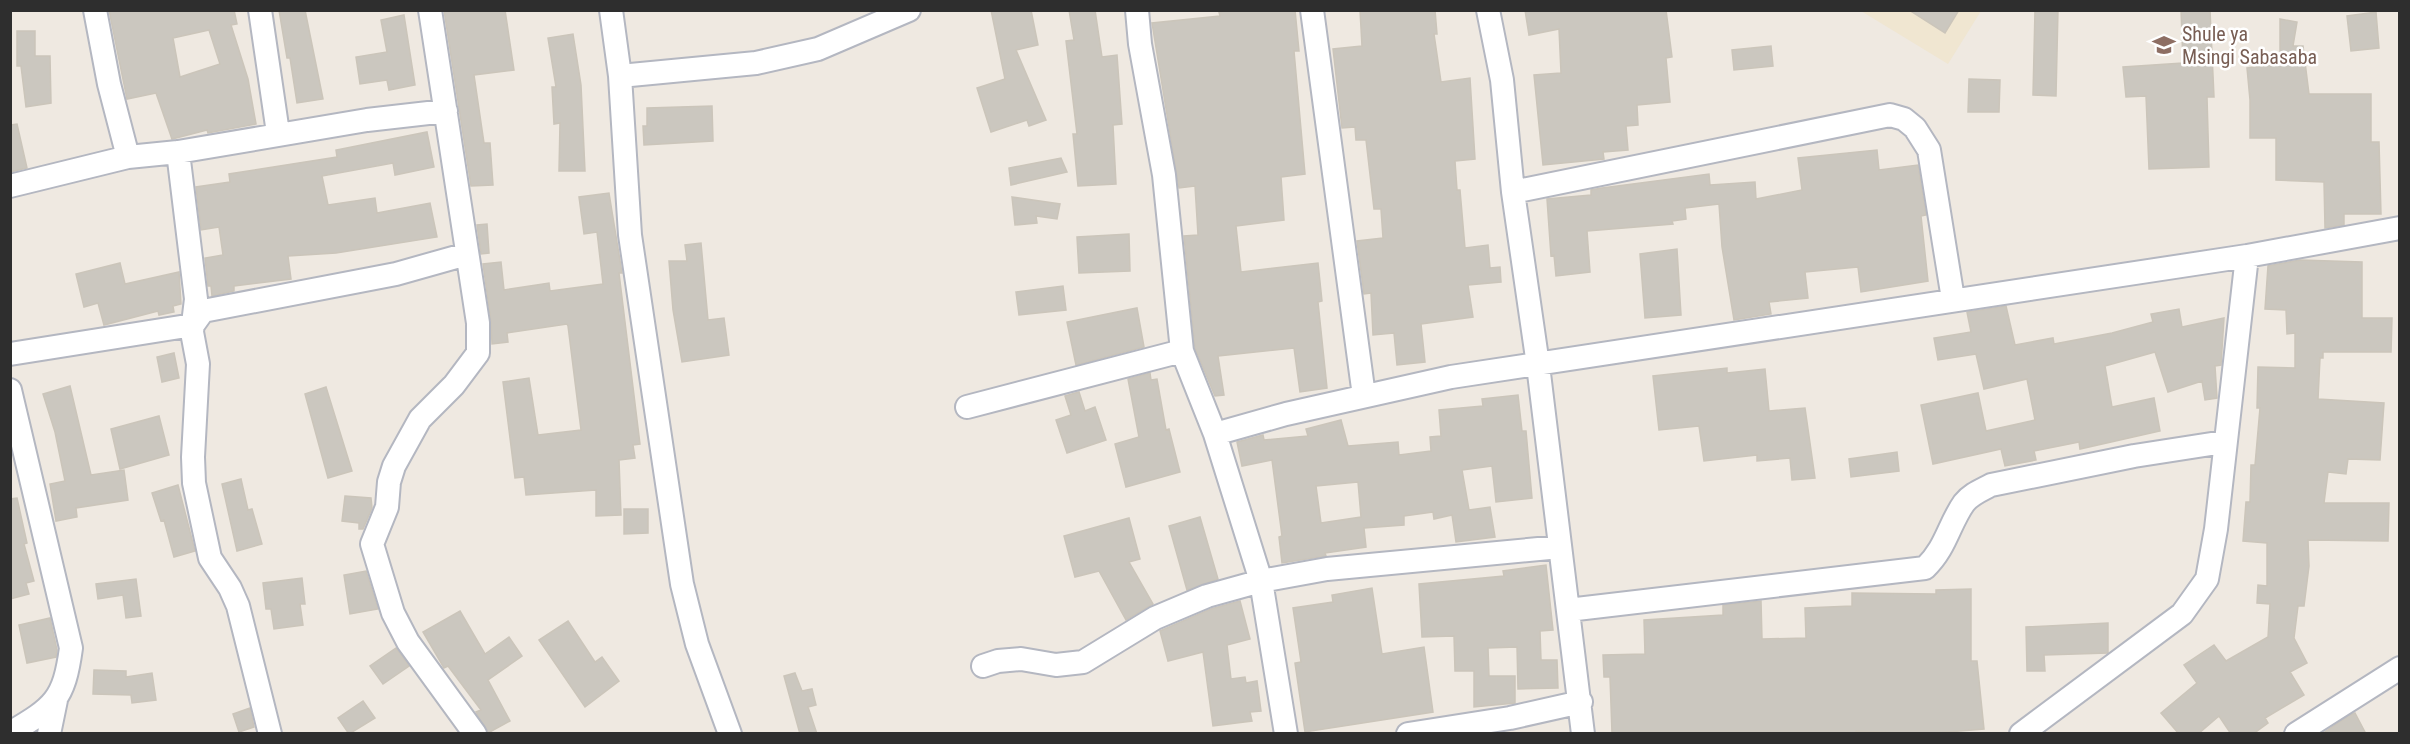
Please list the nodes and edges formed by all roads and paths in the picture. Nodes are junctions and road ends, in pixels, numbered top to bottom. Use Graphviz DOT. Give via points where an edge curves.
graph roads {
  1 [pos="95,10"];
  2 [pos="260,10"];
  3 [pos="430,10"];
  4 [pos="611,10"];
  5 [pos="909,10"];
  6 [pos="1137,10"];
  7 [pos="1312,10"];
  8 [pos="1488,10"];
  9 [pos="620,76"];
  10 [pos="446,111"];
  11 [pos="278,133"];
  12 [pos="178,152"];
  13 [pos="128,157"];
  14 [pos="10,186"];
  15 [pos="1513,192"];
  16 [pos="2400,228"];
  17 [pos="467,254"];
  18 [pos="2247,256"];
  19 [pos="1953,299"];
  20 [pos="193,325"];
  21 [pos="1182,351"];
  22 [pos="10,354"];
  23 [pos="1538,365"];
  24 [pos="10,390"];
  25 [pos="1364,396"];
  26 [pos="967,407"];
  27 [pos="1215,434"];
  28 [pos="2224,442"];
  29 [pos="1560,547"];
  30 [pos="1261,581"];
  31 [pos="1568,610"];
  32 [pos="983,666"];
  33 [pos="2400,668"];
  34 [pos="57,700"];
  35 [pos="1581,702"];
  36 [pos="10,733"];
  37 [pos="49,734"];
  38 [pos="270,734"];
  39 [pos="475,734"];
  40 [pos="730,734"];
  41 [pos="1286,734"];
  42 [pos="1408,734"];
  43 [pos="1583,734"];
  44 [pos="2021,734"];
  45 [pos="2296,734"];
  1 -- 13 [label="street"];
  2 -- 11 [label="street"];
  3 -- 10 [label="street"];
  4 -- 9 [label="street"];
  5 -- 9 [label="street" via="818,49 756,63"];
  6 -- 21 [label="street" via="1164,175"];
  7 -- 25 [label="street"];
  8 -- 15 [label="street" via="1502,80"];
  9 -- 40 [label="street" via="630,235 682,584 697,644"];
  10 -- 11 [label="street"];
  10 -- 17 [label="street"];
  11 -- 12 [label="street"];
  12 -- 13 [label="street"];
  12 -- 20 [label="street" via="196,299"];
  13 -- 14 [label="street"];
  15 -- 19 [label="street" via="1890,115 1915,128 1929,150"];
  15 -- 23 [label="street"];
  16 -- 18 [label="street"];
  17 -- 20 [label="street" via="396,274 203,312"];
  17 -- 39 [label="street" via="478,323 478,353 454,385 420,419 394,466 387,507 372,544 393,612 408,642"];
  18 -- 19 [label="street"];
  18 -- 28 [label="street"];
  19 -- 23 [label="street"];
  20 -- 22 [label="street"];
  20 -- 38 [label="street" via="198,364 193,457 197,501 210,558 238,606"];
  21 -- 26 [label="street"];
  21 -- 27 [label="street"];
  23 -- 25 [label="street" via="1451,377"];
  23 -- 29 [label="street"];
  24 -- 34 [label="street" via="71,648 67,679"];
  25 -- 27 [label="street"];
  27 -- 30 [label="street"];
  28 -- 31 [label="street" via="1991,485 1964,503 1952,530 1925,568"];
  28 -- 44 [label="street" via="2211,567 2198,595 2182,614"];
  29 -- 30 [label="street" via="1327,569"];
  29 -- 31 [label="street"];
  30 -- 32 [label="street" via="1207,596 1155,618 1083,662 1056,665 1021,658"];
  30 -- 41 [label="street"];
  31 -- 35 [label="street"];
  33 -- 45 [label="street"];
  34 -- 36 [label="street" via="42,715"];
  34 -- 37 [label="street"];
  35 -- 42 [label="street"];
  35 -- 43 [label="street"];
}
